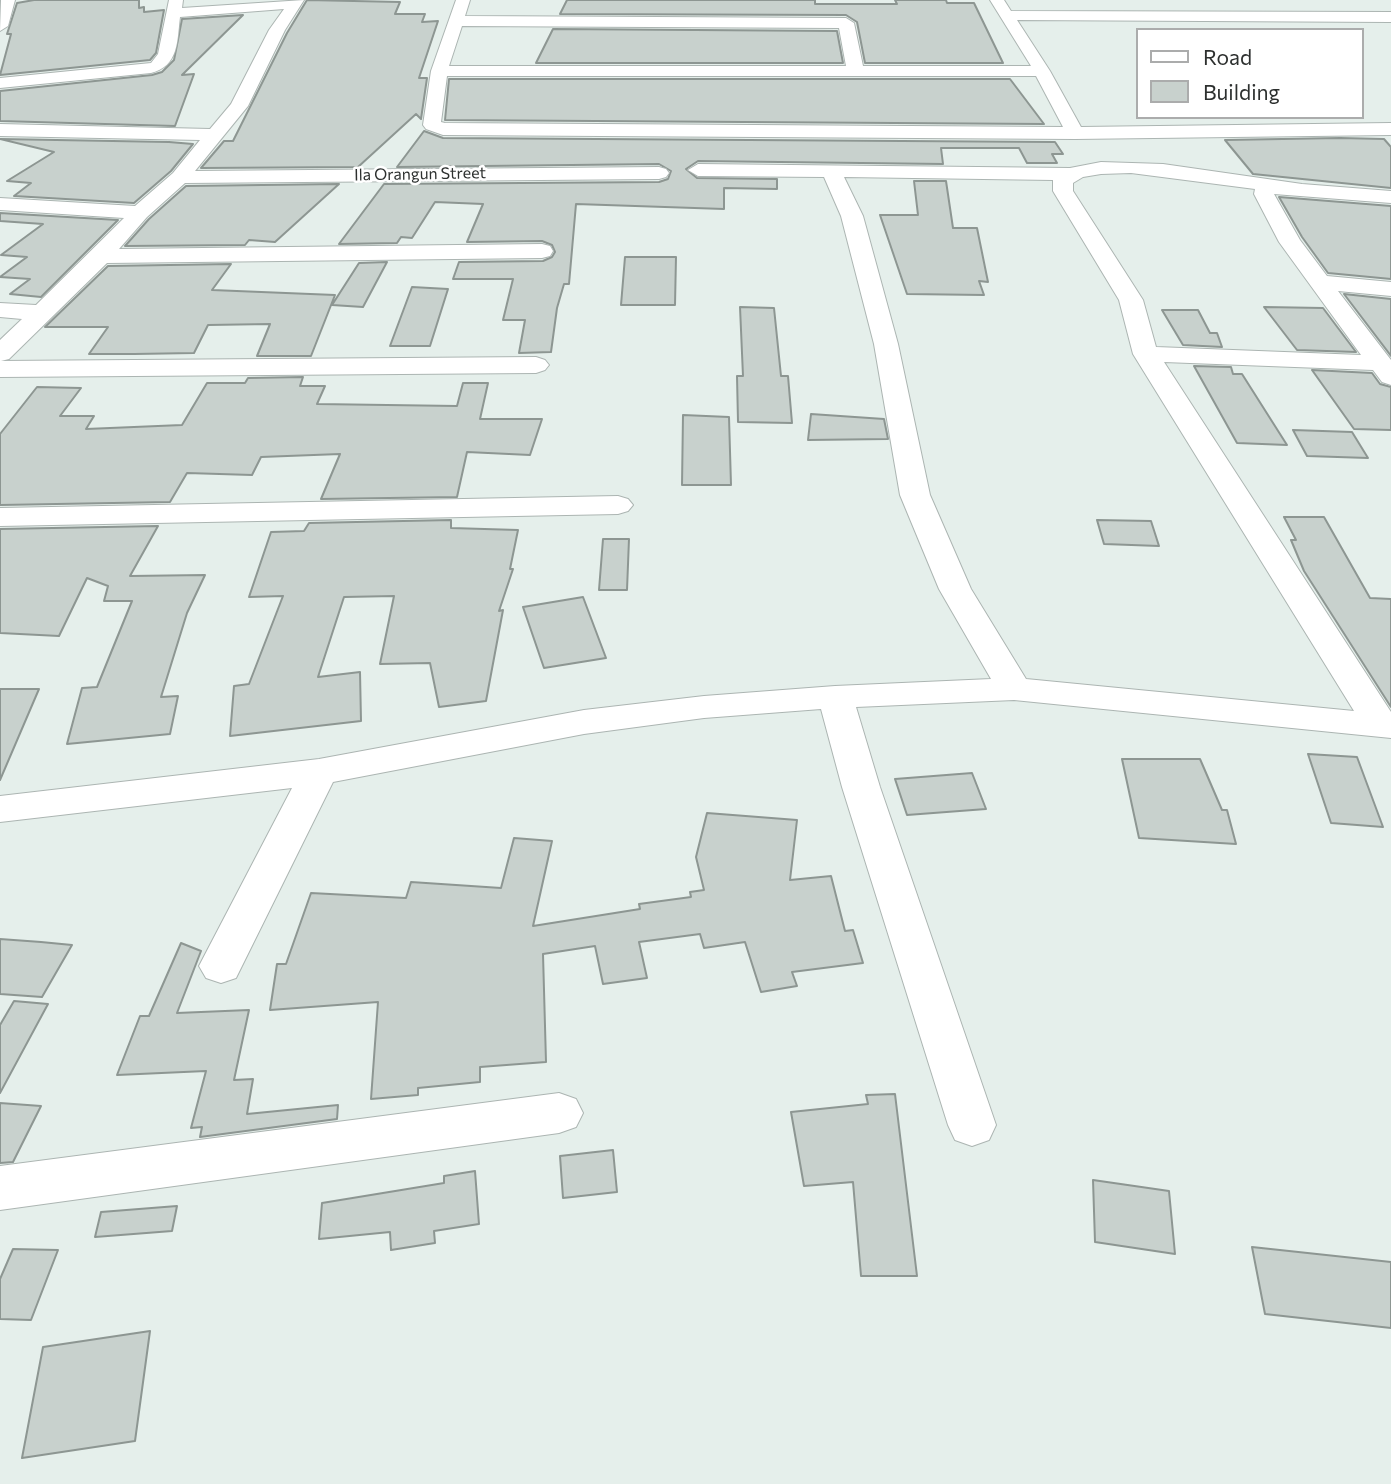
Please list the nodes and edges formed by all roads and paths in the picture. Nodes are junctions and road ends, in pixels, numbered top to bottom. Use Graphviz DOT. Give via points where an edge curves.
graph roads {
  1 [pos="8,0"];
  2 [pos="463,0"];
  3 [pos="997,0"];
  4 [pos="1156,0"];
  5 [pos="1319,0"];
  6 [pos="294,2"];
  7 [pos="174,7"];
  8 [pos="1007,15"];
  9 [pos="1167,15"];
  10 [pos="1320,16"];
  11 [pos="1391,17"];
  12 [pos="453,22"];
  13 [pos="0,25"];
  14 [pos="439,71"];
  15 [pos="1042,71"];
  16 [pos="856,73"];
  17 [pos="0,83"];
  18 [pos="1391,129"];
  19 [pos="0,130"];
  20 [pos="31,132"];
  21 [pos="1075,132"];
  22 [pos="213,135"];
  23 [pos="0,149"];
  24 [pos="698,170"];
  25 [pos="832,172"];
  26 [pos="659,173"];
  27 [pos="1069,174"];
  28 [pos="180,177"];
  29 [pos="1274,186"];
  30 [pos="1391,197"];
  31 [pos="0,204"];
  32 [pos="140,213"];
  33 [pos="542,251"];
  34 [pos="101,256"];
  35 [pos="1320,282"];
  36 [pos="1391,289"];
  37 [pos="0,310"];
  38 [pos="41,313"];
  39 [pos="1146,354"];
  40 [pos="0,355"];
  41 [pos="536,365"];
  42 [pos="0,369"];
  43 [pos="1386,370"];
  44 [pos="618,505"];
  45 [pos="0,517"];
  46 [pos="1014,689"];
  47 [pos="835,697"];
  48 [pos="1386,725"];
  49 [pos="319,772"];
  50 [pos="0,808"];
  51 [pos="220,966"];
  52 [pos="559,1113"];
  53 [pos="972,1125"];
  54 [pos="0,1188"];
  1 -- 13 [label="street"];
  2 -- 12 [label="street"];
  3 -- 8 [label="street"];
  4 -- 9 [label="street"];
  5 -- 10 [label="street" via="1323,6"];
  6 -- 7 [label="street"];
  6 -- 22 [label="street" via="239,106"];
  7 -- 17 [label="street" via="166,59 160,66"];
  8 -- 9 [label="street"];
  8 -- 15 [label="street"];
  9 -- 10 [label="street"];
  10 -- 11 [label="street"];
  12 -- 14 [label="street"];
  12 -- 16 [label="street" via="844,17"];
  14 -- 16 [label="street"];
  14 -- 21 [label="street" via="432,125 443,129"];
  15 -- 16 [label="street"];
  15 -- 21 [label="street"];
  18 -- 21 [label="street"];
  19 -- 20 [label="street"];
  20 -- 22 [label="street"];
  20 -- 23 [label="street"];
  22 -- 28 [label="street"];
  24 -- 25 [label="street"];
  25 -- 27 [label="street"];
  25 -- 46 [label="street" via="852,216 886,344 915,495 955,589"];
  26 -- 28 [label="street, Ila Orangun Street"];
  27 -- 29 [label="street" via="1171,170"];
  27 -- 39 [label="street" via="1063,180 1063,191 1131,300"];
  28 -- 32 [label="street"];
  29 -- 30 [label="street"];
  29 -- 35 [label="street" via="1264,194 1290,242"];
  31 -- 32 [label="street"];
  32 -- 34 [label="street"];
  33 -- 34 [label="street"];
  34 -- 38 [label="street"];
  35 -- 36 [label="street"];
  35 -- 43 [label="street"];
  37 -- 38 [label="street"];
  38 -- 40 [label="street"];
  39 -- 43 [label="street"];
  39 -- 48 [label="street"];
  41 -- 42 [label="street"];
  44 -- 45 [label="street"];
  46 -- 47 [label="street"];
  46 -- 48 [label="street"];
  47 -- 49 [label="street" via="584,722"];
  47 -- 53 [label="street"];
  49 -- 50 [label="street"];
  49 -- 51 [label="street"];
  52 -- 54 [label="street"];
}
